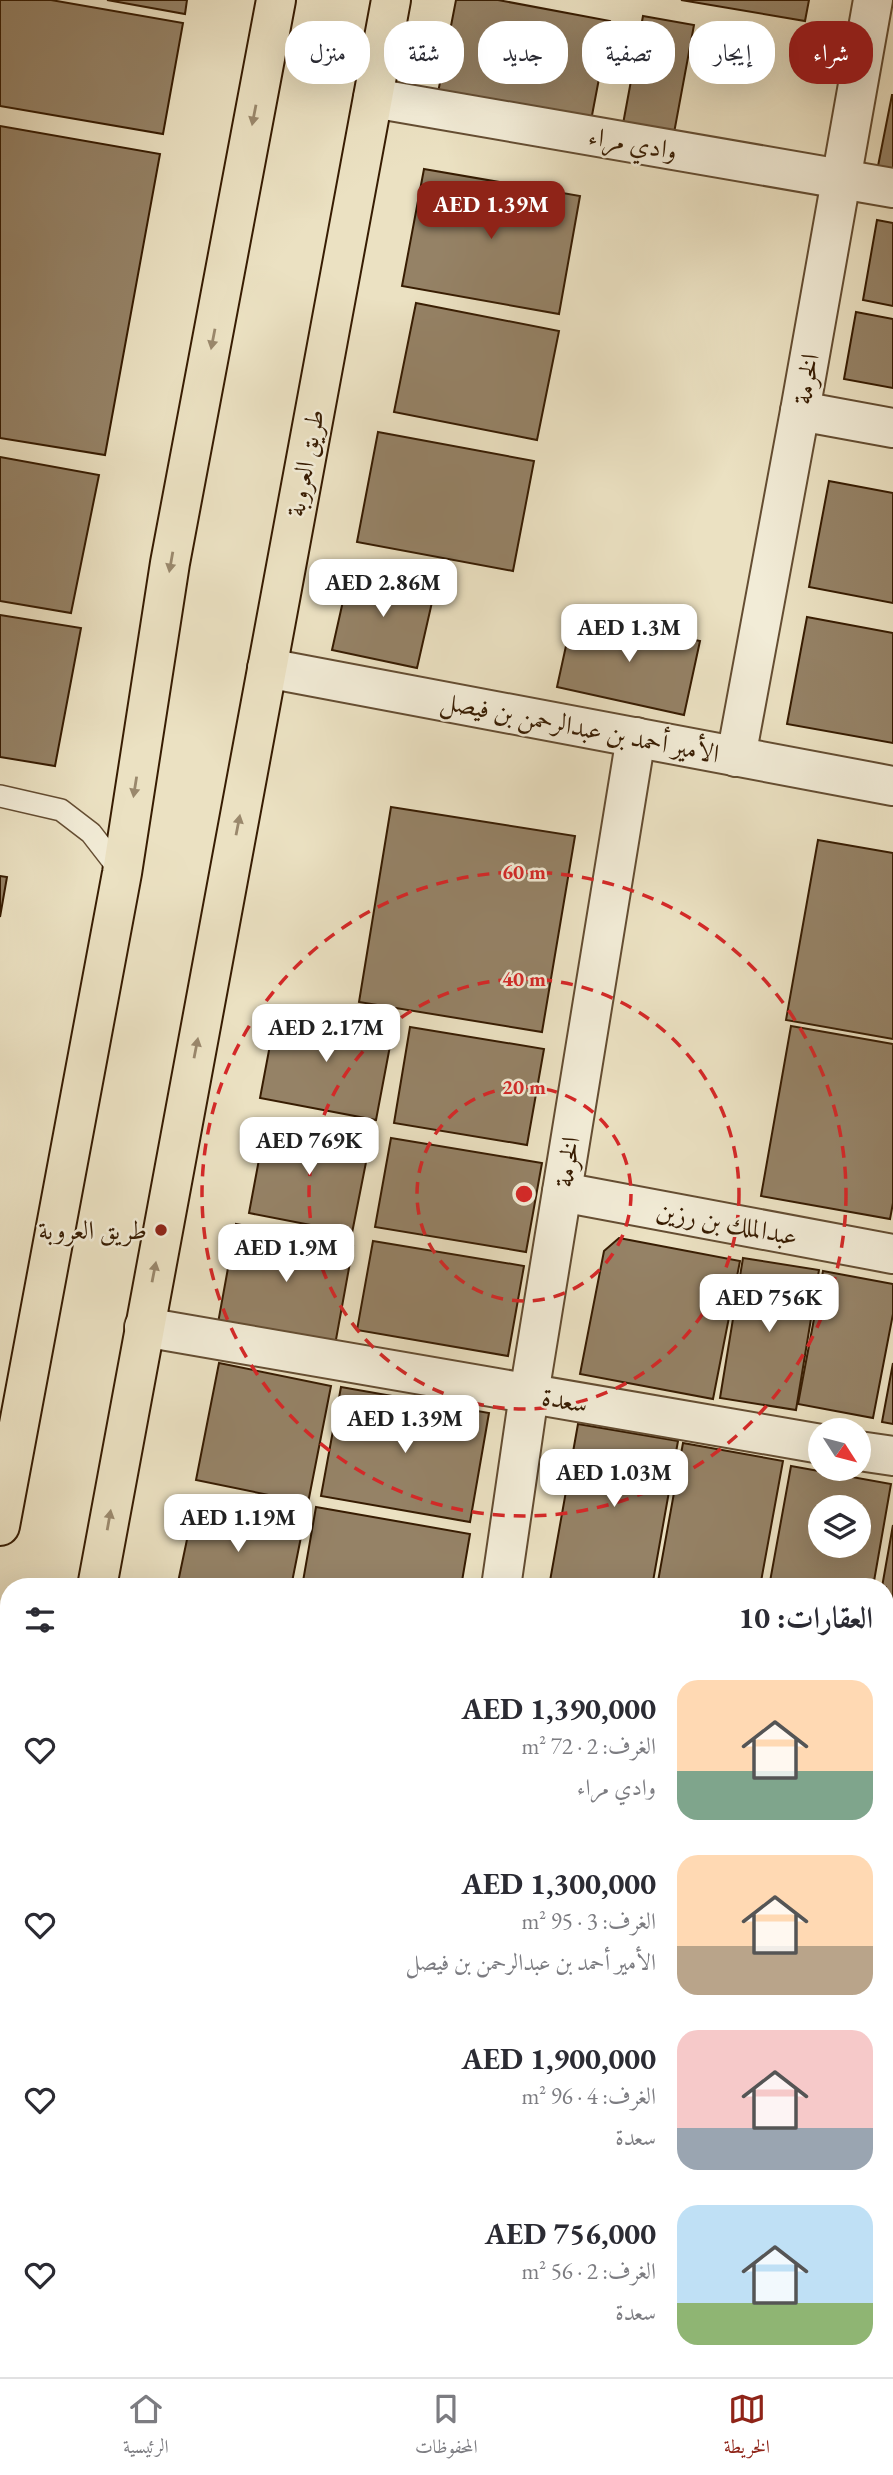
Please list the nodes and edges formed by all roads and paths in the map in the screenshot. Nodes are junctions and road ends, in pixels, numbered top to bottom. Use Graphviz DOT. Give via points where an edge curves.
graph roads {
  1 [pos="276,0"];
  2 [pos="391,0"];
  3 [pos="873,0"];
  4 [pos="373,98"];
  5 [pos="842,179"];
  6 [pos="893,188"];
  7 [pos="800,411"];
  8 [pos="893,428"];
  9 [pos="267,668"];
  10 [pos="636,737"];
  11 [pos="736,757"];
  12 [pos="893,786"];
  13 [pos="0,796"];
  14 [pos="122,873"];
  15 [pos="562,1192"];
  16 [pos="893,1254"];
  17 [pos="144,1327"];
  18 [pos="529,1394"];
  19 [pos="808,1442"];
  20 [pos="872,1453"];
  21 [pos="893,1456"];
  22 [pos="0,1526"];
  23 [pos="99,1578"];
  24 [pos="502,1578"];
  1 -- 14 [label="main road, one-way" via="170,564"];
  2 -- 4 [label="main road, طريق العروبة"];
  3 -- 5 [label="street, الخرمة"];
  4 -- 5 [label="street, وادي مراء"];
  4 -- 9 [label="main road, طريق العروبة"];
  5 -- 6 [label="street, وادي مراء"];
  5 -- 7 [label="street, الخرمة"];
  7 -- 8 [label="street"];
  7 -- 11 [label="street, الخرمة"];
  9 -- 10 [label="street, الأمير أحمد بن عبدالرحمن بن فيصل"];
  17 -- 9 [label="main road, طريق العروبة, one-way"];
  10 -- 11 [label="street, الأمير أحمد بن عبدالرحمن بن فيصل"];
  10 -- 15 [label="street, الخرمة"];
  11 -- 12 [label="street, الأمير أحمد بن عبدالرحمن بن فيصل"];
  13 -- 14 [label="lane" via="61,810 91,834"];
  14 -- 22 [label="main road"];
  15 -- 16 [label="street, عبدالملك بن رزين"];
  15 -- 18 [label="street, الخرمة"];
  17 -- 18 [label="street, سعدة"];
  23 -- 17 [label="main road, طريق العروبة, one-way"];
  18 -- 19 [label="street, سعدة"];
  18 -- 24 [label="street, الخرمة"];
  20 -- 21 [label="street"];
}
